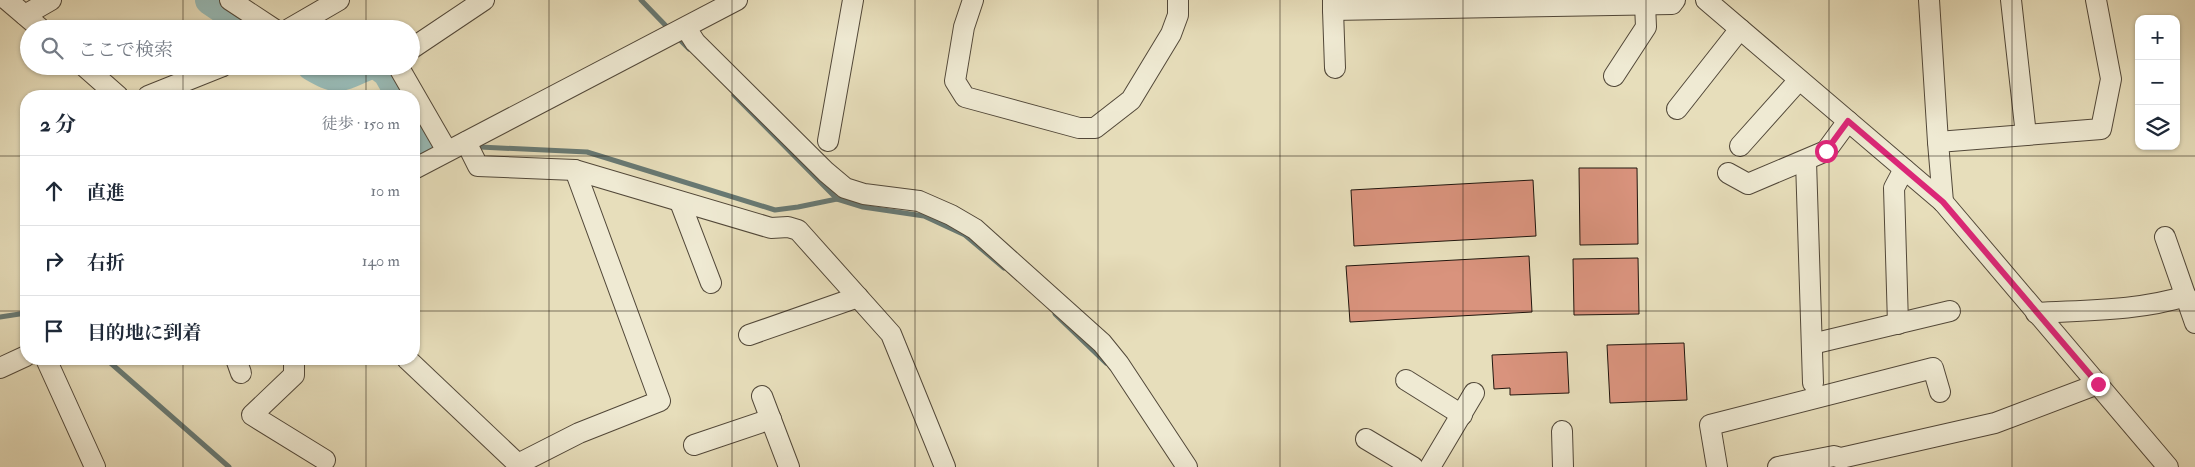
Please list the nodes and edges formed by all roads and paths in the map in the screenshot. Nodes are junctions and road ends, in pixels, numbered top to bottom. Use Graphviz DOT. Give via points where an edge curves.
graph roads {
  1 [pos="7,0"];
  2 [pos="51,0"];
  3 [pos="230,0"];
  4 [pos="339,0"];
  5 [pos="484,0"];
  6 [pos="854,0"];
  7 [pos="973,0"];
  8 [pos="1178,0"];
  9 [pos="1676,0"];
  10 [pos="1706,0"];
  11 [pos="1929,0"];
  12 [pos="2011,0"];
  13 [pos="2096,0"];
  14 [pos="725,3"];
  15 [pos="1646,4"];
  16 [pos="1333,5"];
  17 [pos="25,15"];
  18 [pos="31,20"];
  19 [pos="260,20"];
  20 [pos="305,20"];
  21 [pos="1740,29"];
  22 [pos="676,33"];
  23 [pos="420,43"];
  24 [pos="1335,68"];
  25 [pos="94,75"];
  26 [pos="200,75"];
  27 [pos="403,75"];
  28 [pos="1614,76"];
  29 [pos="1799,80"];
  30 [pos="111,90"];
  31 [pos="163,90"];
  32 [pos="412,90"];
  33 [pos="420,104"];
  34 [pos="1677,109"];
  35 [pos="1848,121"];
  36 [pos="2026,135"];
  37 [pos="828,141"];
  38 [pos="466,142"];
  39 [pos="1938,142"];
  40 [pos="1740,146"];
  41 [pos="447,151"];
  42 [pos="1806,160"];
  43 [pos="420,166"];
  44 [pos="1904,169"];
  45 [pos="575,170"];
  46 [pos="1728,173"];
  47 [pos="680,202"];
  48 [pos="1943,202"];
  49 [pos="2165,237"];
  50 [pos="711,283"];
  51 [pos="2186,296"];
  52 [pos="858,297"];
  53 [pos="1950,311"];
  54 [pos="2036,313"];
  55 [pos="2195,323"];
  56 [pos="1898,324"];
  57 [pos="749,334"];
  58 [pos="1812,344"];
  59 [pos="20,359"];
  60 [pos="49,365"];
  61 [pos="294,365"];
  62 [pos="413,365"];
  63 [pos="0,368"];
  64 [pos="1406,380"];
  65 [pos="1813,383"];
  66 [pos="2098,384"];
  67 [pos="1940,392"];
  68 [pos="1474,393"];
  69 [pos="762,396"];
  70 [pos="1462,414"];
  71 [pos="771,420"];
  72 [pos="1562,432"];
  73 [pos="1366,440"];
  74 [pos="694,445"];
  75 [pos="325,460"];
  76 [pos="519,466"];
  77 [pos="95,467"];
  78 [pos="789,467"];
  79 [pos="946,467"];
  80 [pos="1188,467"];
  81 [pos="1412,467"];
  82 [pos="1430,467"];
  83 [pos="1563,467"];
  84 [pos="1717,467"];
  85 [pos="1778,467"];
  86 [pos="2168,467"];
  1 -- 17 [label="street"];
  2 -- 17 [label="street"];
  3 -- 19 [label="street"];
  4 -- 20 [label="street"];
  5 -- 23 [label="street"];
  6 -- 37 [label="street"];
  7 -- 8 [label="street" via="964,27 955,81 965,97 1079,128 1095,128 1131,100 1171,34 1178,15"];
  9 -- 15 [label="street" via="1672,4"];
  10 -- 21 [label="street"];
  11 -- 39 [label="street"];
  12 -- 36 [label="street"];
  13 -- 36 [label="street" via="2111,80 2100,129"];
  14 -- 22 [label="street"];
  15 -- 16 [label="street"];
  15 -- 28 [label="street" via="1646,27"];
  16 -- 24 [label="street"];
  17 -- 18 [label="street"];
  21 -- 29 [label="street"];
  21 -- 34 [label="street"];
  22 -- 38 [label="street"];
  22 -- 80 [label="street" via="695,42 845,188 864,194 919,201 975,229 1102,343"];
  25 -- 30 [label="street"];
  26 -- 31 [label="street"];
  27 -- 32 [label="street"];
  29 -- 35 [label="street"];
  29 -- 40 [label="street"];
  33 -- 41 [label="street"];
  35 -- 42 [label="street" via="1826,151"];
  35 -- 44 [label="street"];
  36 -- 39 [label="street"];
  38 -- 41 [label="street"];
  38 -- 45 [label="street" via="478,166"];
  39 -- 48 [label="street"];
  41 -- 43 [label="street"];
  42 -- 46 [label="street" via="1748,184"];
  42 -- 58 [label="street"];
  44 -- 48 [label="street"];
  44 -- 56 [label="street" via="1894,188"];
  45 -- 47 [label="street"];
  45 -- 76 [label="street" via="660,401 579,433"];
  47 -- 50 [label="street"];
  47 -- 52 [label="street" via="771,228 798,230"];
  48 -- 54 [label="street"];
  49 -- 51 [label="street"];
  51 -- 54 [label="street" via="2138,306"];
  51 -- 55 [label="street"];
  52 -- 57 [label="street"];
  52 -- 79 [label="street" via="891,334"];
  53 -- 56 [label="street"];
  54 -- 66 [label="street"];
  56 -- 58 [label="street"];
  58 -- 65 [label="street"];
  59 -- 63 [label="street"];
  60 -- 77 [label="street"];
  61 -- 75 [label="street" via="294,375 252,415"];
  62 -- 76 [label="street"];
  64 -- 70 [label="street"];
  66 -- 85 [label="street" via="1995,423 1841,458 1834,456"];
  66 -- 86 [label="street"];
  67 -- 84 [label="street" via="1934,368 1710,425"];
  68 -- 70 [label="street"];
  69 -- 71 [label="street"];
  70 -- 82 [label="street"];
  71 -- 74 [label="street"];
  71 -- 78 [label="street"];
  72 -- 83 [label="street"];
  73 -- 81 [label="street"];
}
